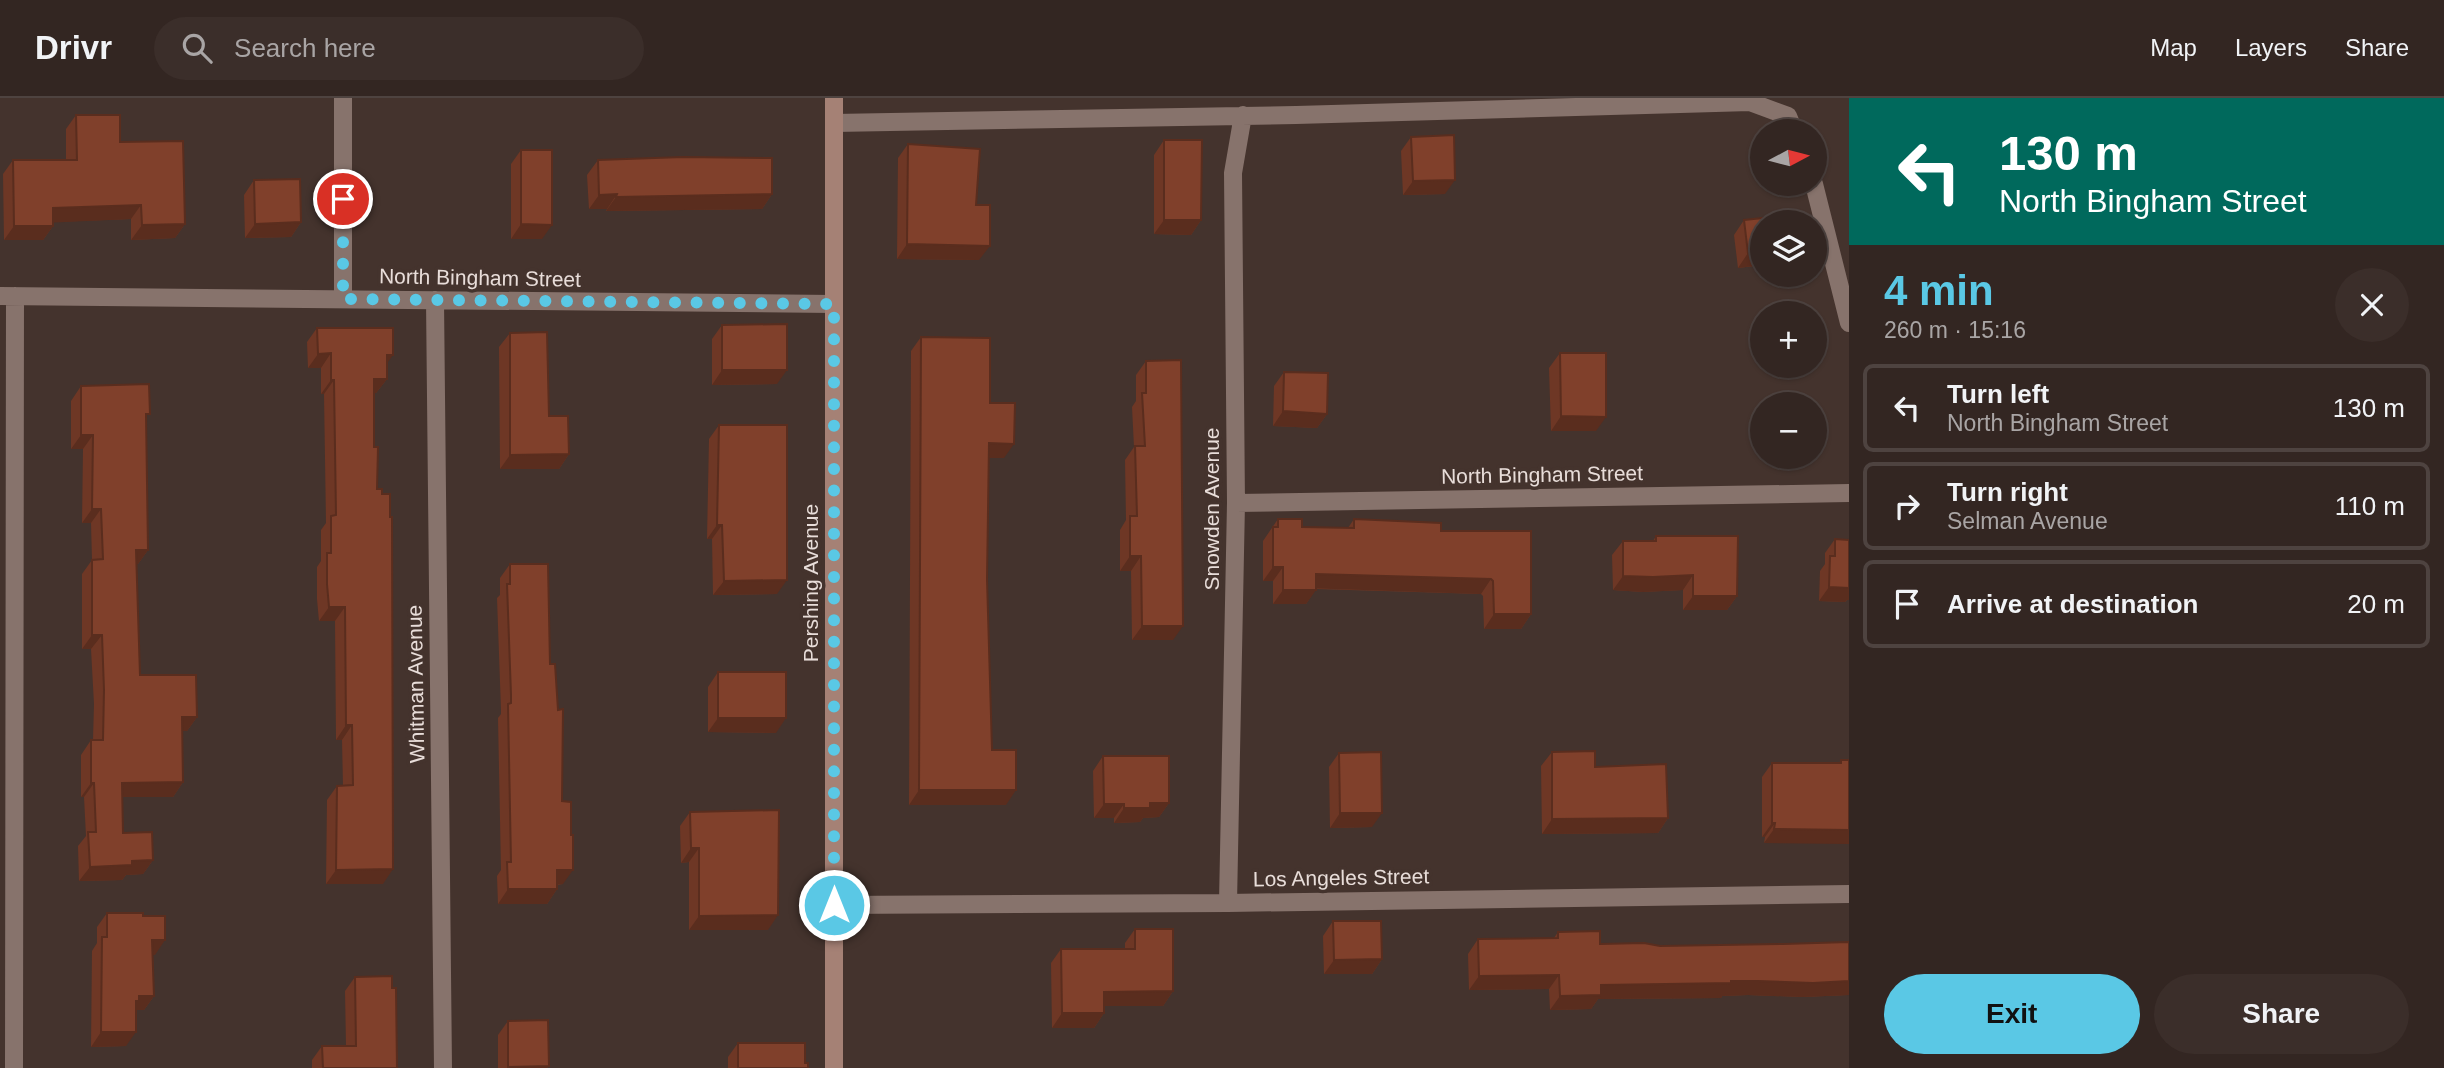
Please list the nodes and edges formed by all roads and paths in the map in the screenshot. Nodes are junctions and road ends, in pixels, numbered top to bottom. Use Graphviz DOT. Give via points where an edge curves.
graph roads {
  1 [pos="344,98"];
  2 [pos="834,98"];
  3 [pos="1750,100"];
  4 [pos="1296,106"];
  5 [pos="1243,115"];
  6 [pos="1789,119"];
  7 [pos="834,122"];
  8 [pos="1817,196"];
  9 [pos="8,296"];
  10 [pos="343,299"];
  11 [pos="435,300"];
  12 [pos="834,304"];
  13 [pos="1849,322"];
  14 [pos="1849,493"];
  15 [pos="1236,503"];
  16 [pos="1849,894"];
  17 [pos="1228,903"];
  18 [pos="834,905"];
  19 [pos="14,1068"];
  20 [pos="443,1068"];
  21 [pos="834,1068"];
  1 -- 10 [label="street"];
  2 -- 7 [label="street, Pershing Avenue"];
  3 -- 4 [label="street"];
  3 -- 6 [label="street"];
  4 -- 5 [label="street"];
  5 -- 7 [label="street"];
  5 -- 15 [label="street, Snowden Avenue" via="1233,173"];
  7 -- 12 [label="street, Pershing Avenue"];
  8 -- 13 [label="street"];
  9 -- 10 [label="street, North Bingham Street"];
  9 -- 19 [label="street"];
  10 -- 11 [label="street, North Bingham Street"];
  11 -- 12 [label="street, North Bingham Street"];
  11 -- 20 [label="street, Whitman Avenue"];
  12 -- 18 [label="street, Pershing Avenue"];
  14 -- 15 [label="street, North Bingham Street"];
  15 -- 17 [label="street, Snowden Avenue"];
  16 -- 17 [label="street, Los Angeles Street"];
  17 -- 18 [label="street, Los Angeles Street"];
  18 -- 21 [label="street, Pershing Avenue"];
}
